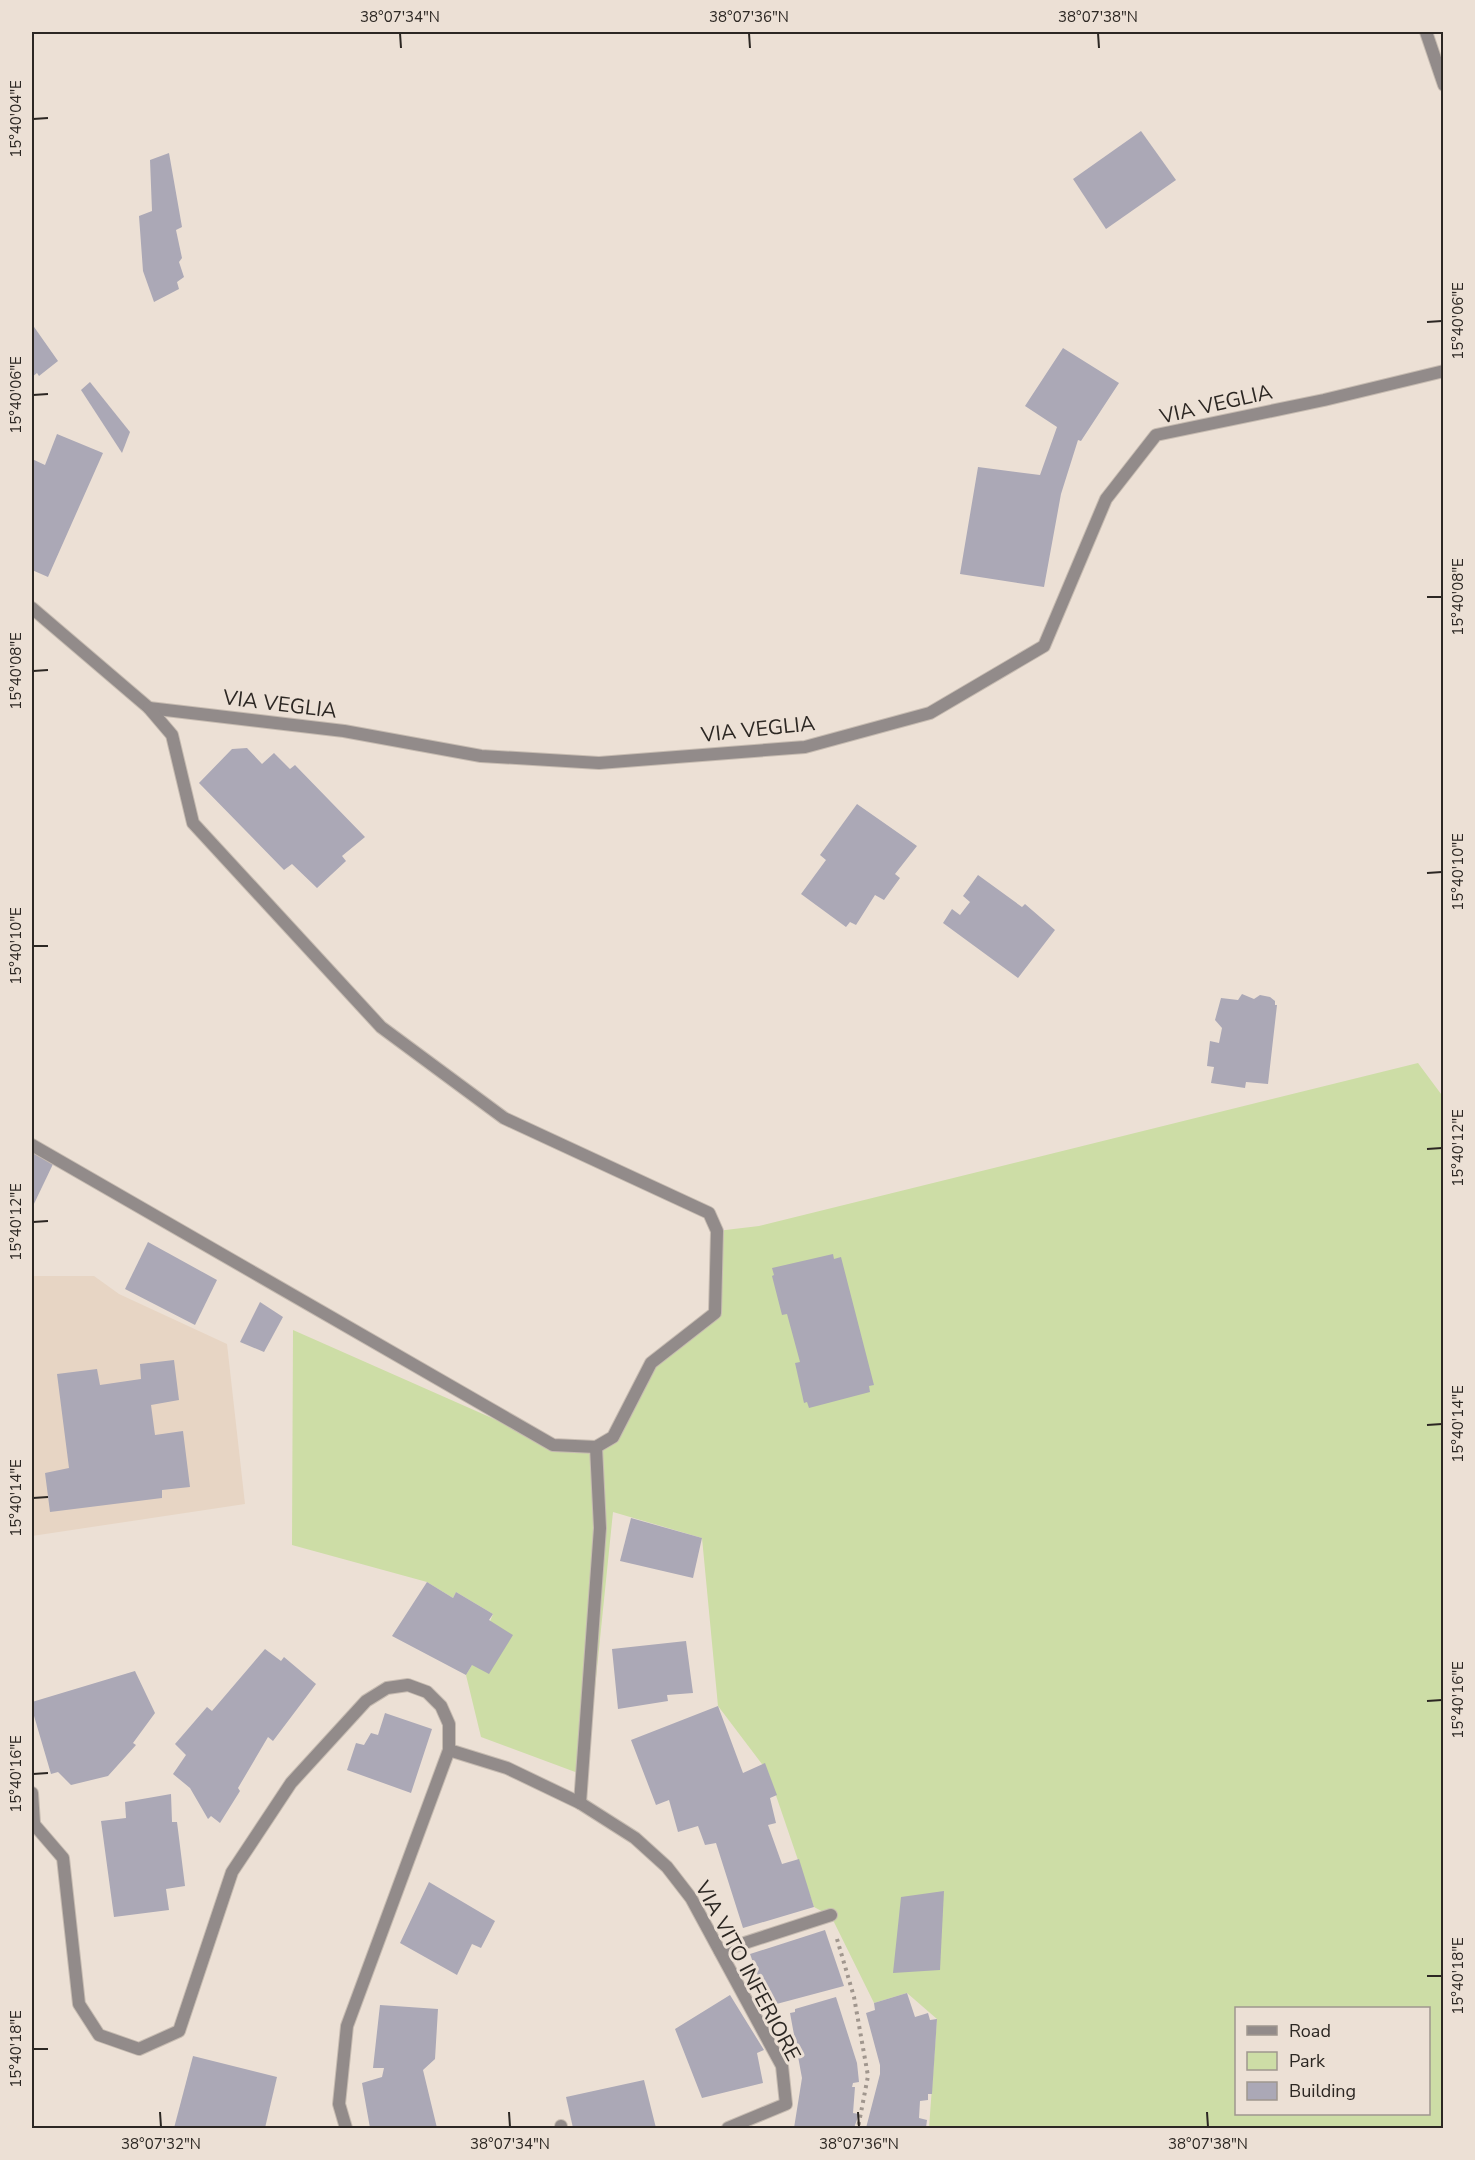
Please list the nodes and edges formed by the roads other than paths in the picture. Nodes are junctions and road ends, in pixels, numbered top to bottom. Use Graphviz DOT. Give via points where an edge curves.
graph roads {
  1 [pos="1425,32"];
  2 [pos="1443,85"];
  3 [pos="1443,371"];
  4 [pos="32,608"];
  5 [pos="149,708"];
  6 [pos="32,1145"];
  7 [pos="596,1447"];
  8 [pos="449,1750"];
  9 [pos="32,1793"];
  10 [pos="580,1803"];
  11 [pos="33,1822"];
  12 [pos="831,1916"];
  13 [pos="720,1951"];
  14 [pos="346,2128"];
  15 [pos="728,2128"];
  1 -- 2 [label="street"];
  3 -- 5 [label="street, VIA VEGLIA" via="1156,435 1106,499 1044,646 930,713 805,747 599,763 493,757 344,731"];
  4 -- 5 [label="street"];
  5 -- 7 [label="street" via="172,735 193,823 381,1027 504,1118 709,1213 717,1231 716,1313 651,1363 613,1437"];
  6 -- 7 [label="street" via="553,1445"];
  7 -- 10 [label="street" via="600,1528"];
  8 -- 10 [label="street, VIA VITO INFERIORE" via="507,1768"];
  8 -- 11 [label="street" via="449,1724 441,1706 427,1692 408,1685 387,1688 366,1701 291,1783 232,1872 179,2031 139,2049 99,2035 79,2004 63,1858"];
  8 -- 14 [label="street" via="348,2026 339,2104"];
  9 -- 11 [label="street"];
  10 -- 13 [label="street, VIA VITO INFERIORE" via="635,1838 667,1868 692,1898"];
  12 -- 13 [label="street"];
  13 -- 15 [label="street, VIA VITO INFERIORE" via="782,2066 786,2104"];
}
